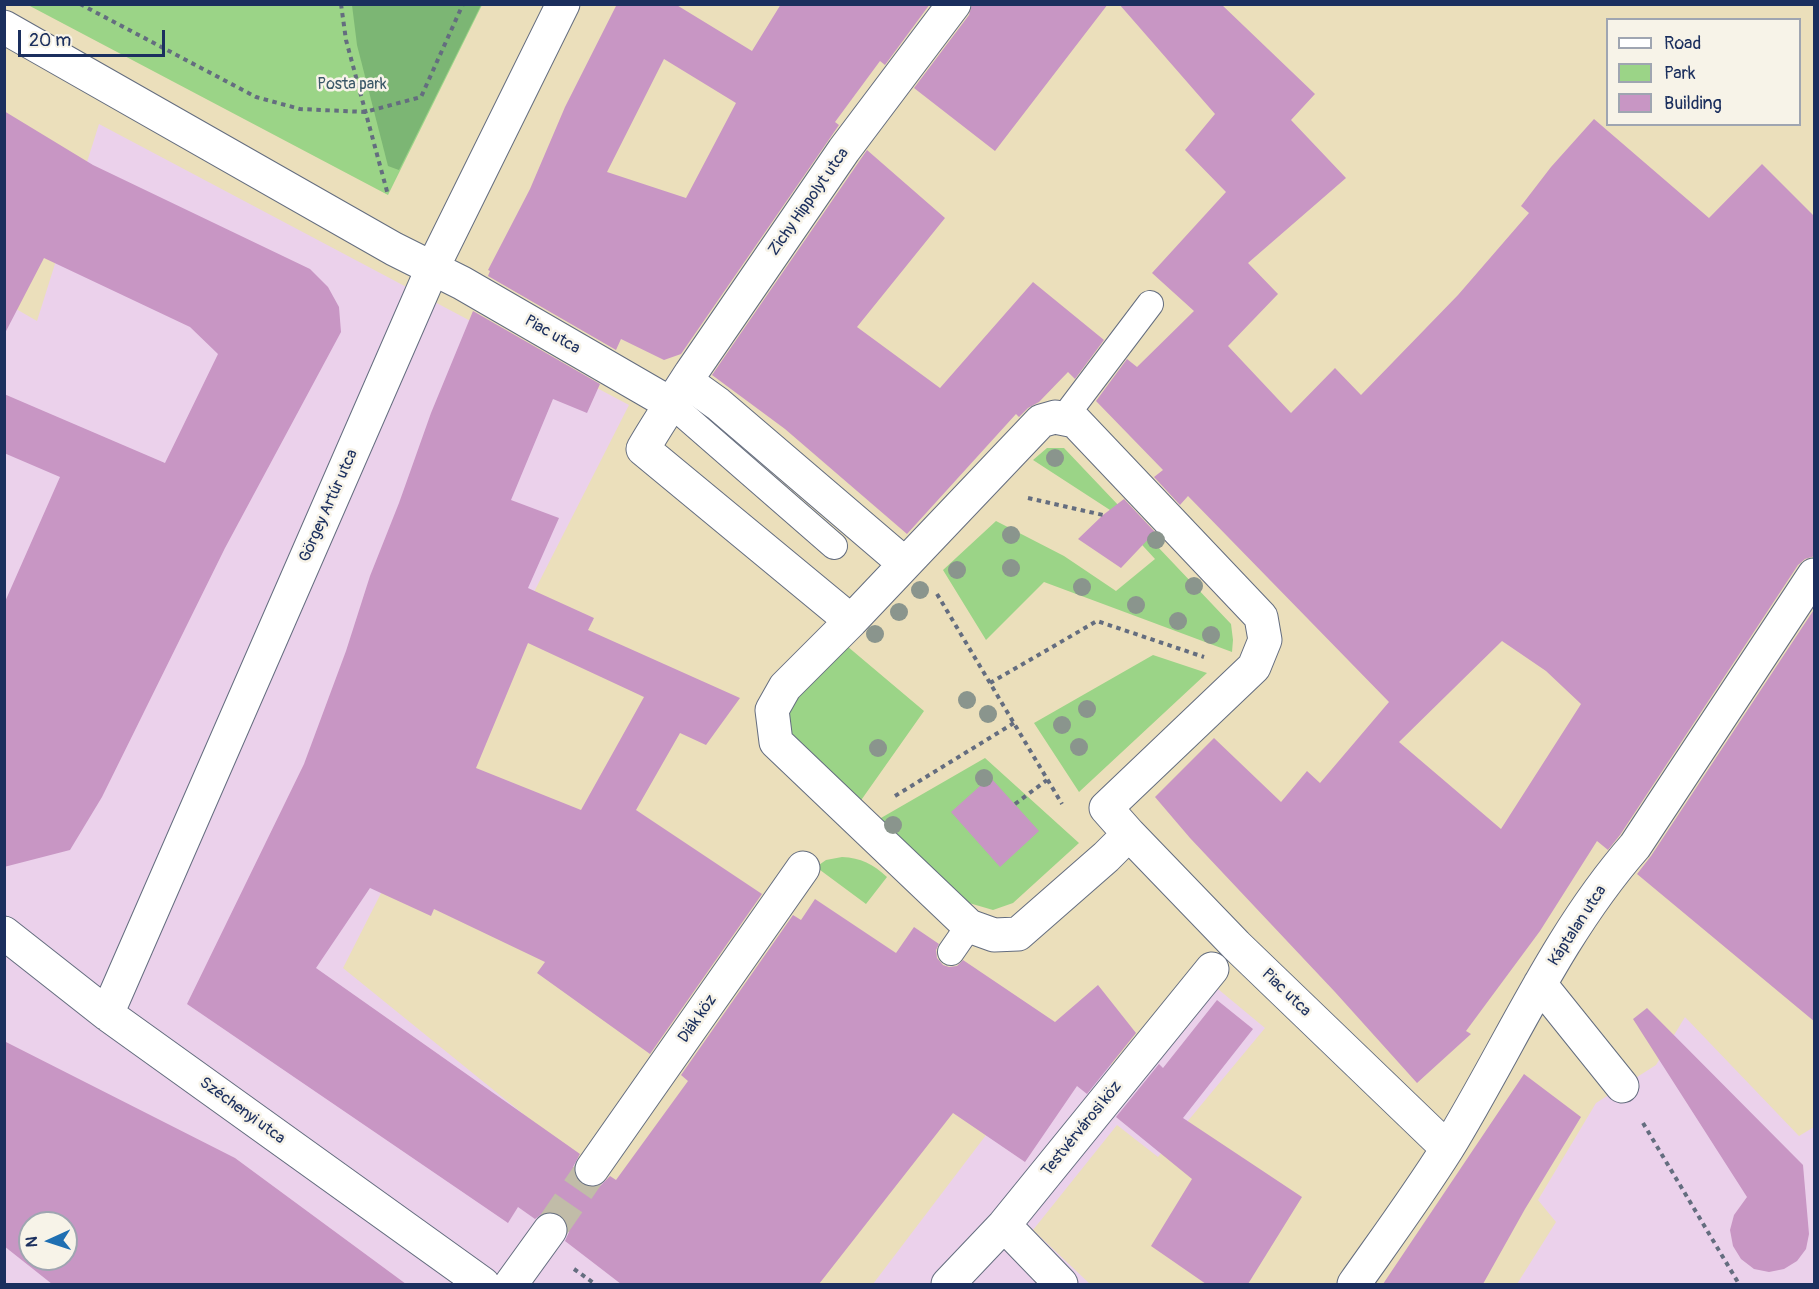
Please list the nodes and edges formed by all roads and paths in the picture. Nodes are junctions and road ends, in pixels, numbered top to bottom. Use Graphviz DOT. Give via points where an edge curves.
graph roads {
  1 [pos="80,4"];
  2 [pos="341,4"];
  3 [pos="463,4"];
  4 [pos="563,4"];
  5 [pos="954,4"];
  6 [pos="4,27"];
  7 [pos="365,112"];
  8 [pos="394,249"];
  9 [pos="433,267"];
  10 [pos="1150,304"];
  11 [pos="678,392"];
  12 [pos="1063,419"];
  13 [pos="1026,497"];
  14 [pos="1103,514"];
  15 [pos="834,546"];
  16 [pos="909,559"];
  17 [pos="1815,575"];
  18 [pos="851,621"];
  19 [pos="1246,675"];
  20 [pos="990,683"];
  21 [pos="1014,723"];
  22 [pos="1047,780"];
  23 [pos="1015,804"];
  24 [pos="1063,806"];
  25 [pos="858,820"];
  26 [pos="1129,834"];
  27 [pos="803,868"];
  28 [pos="4,933"];
  29 [pos="1212,969"];
  30 [pos="1540,984"];
  31 [pos="107,1014"];
  32 [pos="1622,1086"];
  33 [pos="1447,1148"];
  34 [pos="592,1169"];
  35 [pos="1004,1225"];
  36 [pos="550,1230"];
  37 [pos="483,1284"];
  38 [pos="511,1284"];
  39 [pos="948,1284"];
  40 [pos="1061,1284"];
  41 [pos="1354,1284"];
  42 [pos="1739,1284"];
  1 -- 7 [label="path" via="256,97 300,109"];
  2 -- 7 [label="path"];
  3 -- 7 [label="path" via="421,97"];
  4 -- 9 [label="street, Görgey Artúr utca"];
  5 -- 11 [label="street, Zichy Hippolyt utca" via="844,150"];
  6 -- 8 [label="street"];
  7 -- 8 [label="path" via="388,195"];
  8 -- 9 [label="street"];
  9 -- 11 [label="street, Piac utca"];
  9 -- 31 [label="street, Görgey Artúr utca"];
  10 -- 12 [label="lane"];
  11 -- 15 [label="lane"];
  11 -- 16 [label="street, Piac utca" via="718,404"];
  11 -- 18 [label="street, Zichy Hippolyt utca" via="643,449"];
  12 -- 16 [label="street" via="1041,421"];
  12 -- 19 [label="street" via="1075,421 1261,617 1265,640 1254,667"];
  13 -- 14 [label="path"];
  16 -- 18 [label="street"];
  16 -- 20 [label="path"];
  17 -- 30 [label="street, Káptalan utca"];
  18 -- 25 [label="street" via="785,687 771,710 776,742"];
  19 -- 20 [label="path" via="1228,665 1096,621"];
  19 -- 26 [label="street, Piac utca" via="1106,808"];
  20 -- 21 [label="path"];
  21 -- 22 [label="path"];
  21 -- 25 [label="path"];
  22 -- 23 [label="path"];
  22 -- 24 [label="path"];
  25 -- 26 [label="street" via="960,939 1018,934"];
  26 -- 33 [label="street, Piac utca" via="1236,945"];
  27 -- 34 [label="street, Diák köz"];
  28 -- 31 [label="street, Széchenyi utca"];
  29 -- 35 [label="street, Testvérvárosi köz"];
  30 -- 32 [label="street"];
  30 -- 33 [label="street, Káptalan utca"];
  31 -- 37 [label="street, Széchenyi utca"];
  32 -- 42 [label="path"];
  33 -- 41 [label="street, Káptalan utca"];
  35 -- 39 [label="street, Testvérvárosi köz"];
  35 -- 40 [label="street"];
  36 -- 38 [label="street"];
}
